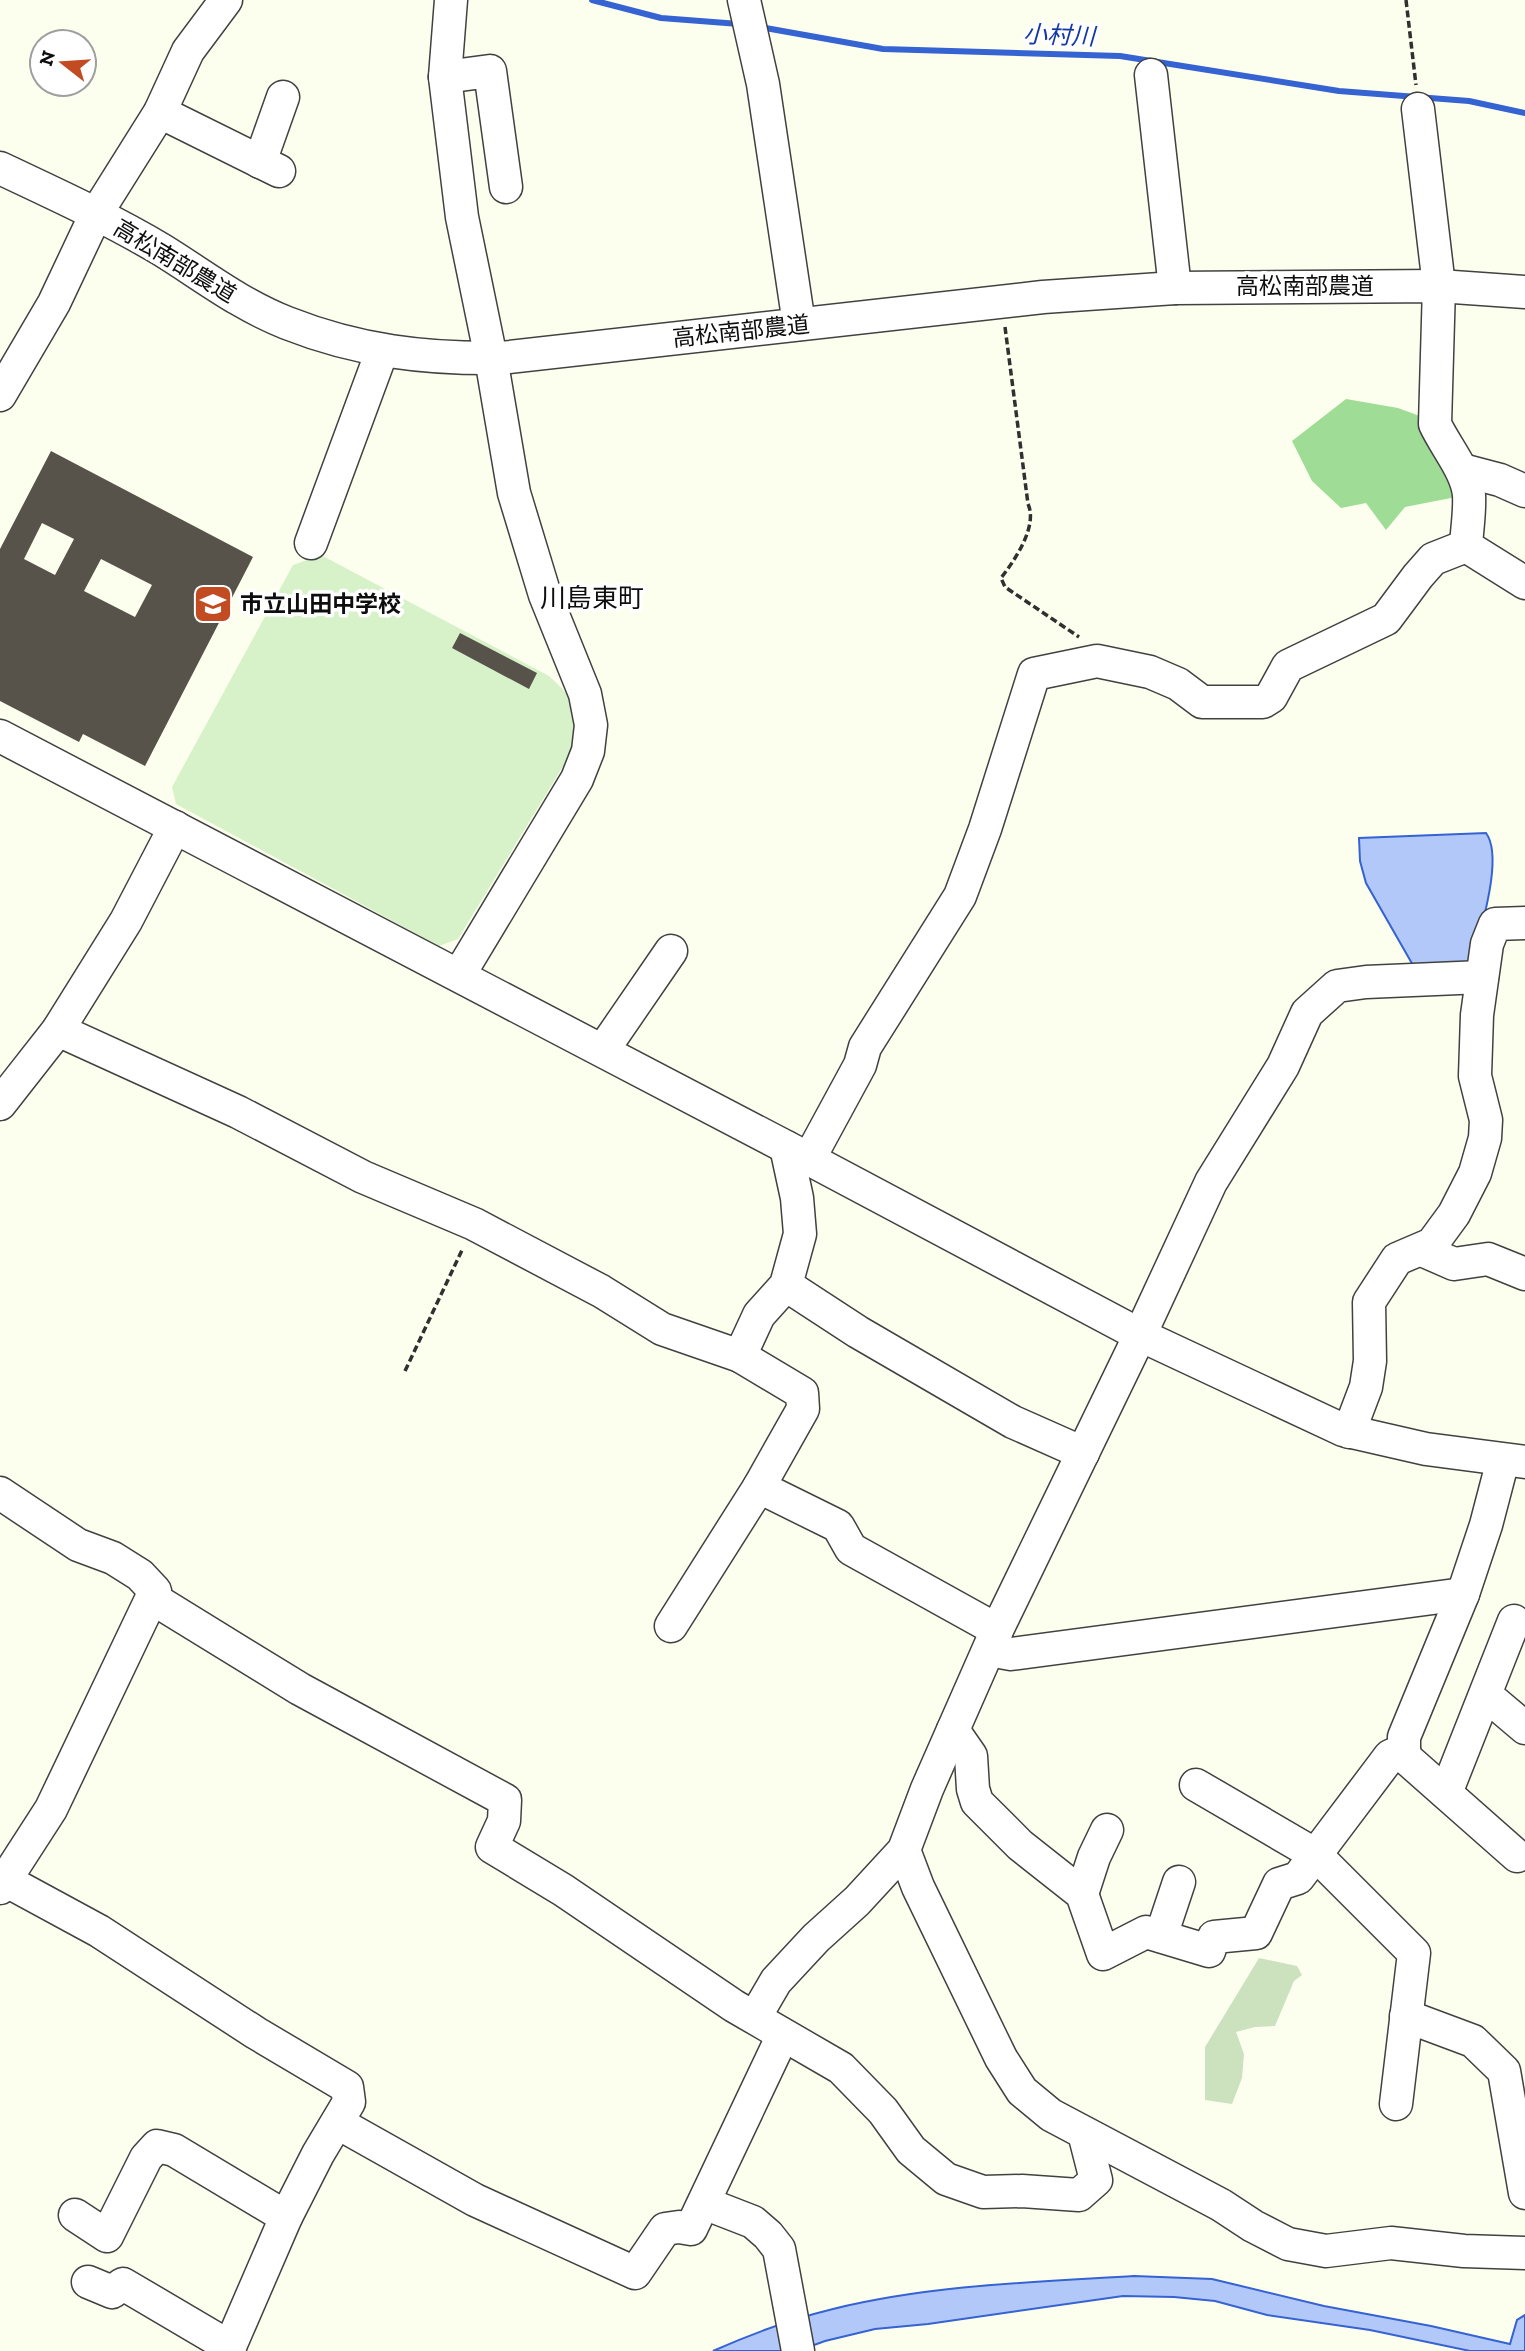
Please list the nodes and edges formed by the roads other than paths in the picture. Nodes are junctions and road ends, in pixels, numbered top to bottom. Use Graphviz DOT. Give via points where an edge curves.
graph roads {
  1 [pos="226,0"];
  2 [pos="451,0"];
  3 [pos="748,16"];
  4 [pos="1151,75"];
  5 [pos="444,76"];
  6 [pos="284,97"];
  7 [pos="1417,101"];
  8 [pos="160,113"];
  9 [pos="0,168"];
  10 [pos="506,187"];
  11 [pos="96,214"];
  12 [pos="1439,286"];
  13 [pos="1175,288"];
  14 [pos="1525,292"];
  15 [pos="799,324"];
  16 [pos="383,351"];
  17 [pos="491,358"];
  18 [pos="0,395"];
  19 [pos="1462,470"];
  20 [pos="1525,491"];
  21 [pos="311,543"];
  22 [pos="1466,546"];
  23 [pos="1525,583"];
  24 [pos="0,736"];
  25 [pos="175,827"];
  26 [pos="1525,923"];
  27 [pos="671,951"];
  28 [pos="459,975"];
  29 [pos="1482,976"];
  30 [pos="58,1030"];
  31 [pos="603,1051"];
  32 [pos="0,1104"];
  33 [pos="798,1153"];
  34 [pos="1422,1250"];
  35 [pos="1525,1274"];
  36 [pos="786,1285"];
  37 [pos="1140,1335"];
  38 [pos="740,1356"];
  39 [pos="1349,1432"];
  40 [pos="1083,1453"];
  41 [pos="1514,1461"];
  42 [pos="759,1487"];
  43 [pos="0,1493"];
  44 [pos="1462,1594"];
  45 [pos="152,1598"];
  46 [pos="1514,1622"];
  47 [pos="671,1626"];
  48 [pos="993,1640"];
  49 [pos="1486,1695"];
  50 [pos="1525,1728"];
  51 [pos="953,1730"];
  52 [pos="1404,1750"];
  53 [pos="1196,1785"];
  54 [pos="1446,1793"];
  55 [pos="1107,1830"];
  56 [pos="1516,1846"];
  57 [pos="904,1850"];
  58 [pos="1316,1855"];
  59 [pos="1179,1882"];
  60 [pos="3,1884"];
  61 [pos="1082,1895"];
  62 [pos="1161,1936"];
  63 [pos="1406,2016"];
  64 [pos="755,2017"];
  65 [pos="783,2035"];
  66 [pos="1395,2104"];
  67 [pos="338,2123"];
  68 [pos="1084,2133"];
  69 [pos="1525,2193"];
  70 [pos="704,2203"];
  71 [pos="75,2215"];
  72 [pos="286,2217"];
  73 [pos="1525,2253"];
  74 [pos="88,2282"];
  75 [pos="229,2349"];
  76 [pos="798,2351"];
  1 -- 8 [label="street" via="188,51"];
  2 -- 5 [label="street"];
  3 -- 15 [label="street" via="763,84"];
  4 -- 13 [label="street"];
  5 -- 10 [label="street" via="490,71"];
  5 -- 17 [label="street" via="462,217"];
  6 -- 8 [label="street" via="270,167"];
  7 -- 12 [label="street"];
  8 -- 11 [label="street"];
  9 -- 11 [label="street, 高松南部農道"];
  11 -- 16 [label="street, 高松南部農道" via="163,250 224,292 285,323"];
  11 -- 18 [label="street" via="54,303"];
  12 -- 13 [label="street, 高松南部農道"];
  12 -- 14 [label="street, 高松南部農道"];
  12 -- 19 [label="street" via="1435,424"];
  13 -- 15 [label="street, 高松南部農道" via="1001,301"];
  15 -- 17 [label="street, 高松南部農道"];
  16 -- 17 [label="street, 高松南部農道"];
  16 -- 21 [label="street"];
  17 -- 28 [label="street" via="514,493 545,595 585,694 591,725 588,751 577,779"];
  19 -- 20 [label="street"];
  19 -- 22 [label="street" via="1469,493"];
  22 -- 23 [label="street"];
  22 -- 33 [label="street" via="1433,559 1386,619 1288,666 1271,697 1263,702 1202,702 1178,684 1150,672 1097,660 1034,674 960,896 864,1047 860,1065"];
  24 -- 25 [label="street"];
  25 -- 28 [label="street"];
  25 -- 30 [label="street" via="127,921"];
  26 -- 29 [label="street" via="1495,924"];
  27 -- 31 [label="street"];
  28 -- 31 [label="street"];
  29 -- 34 [label="street" via="1475,1076 1486,1119 1485,1138 1475,1173 1454,1214"];
  29 -- 37 [label="street" via="1337,986 1307,1013 1283,1066 1211,1182"];
  30 -- 32 [label="street"];
  30 -- 38 [label="street" via="237,1112 363,1177 474,1224 662,1329"];
  31 -- 33 [label="street"];
  33 -- 36 [label="street" via="800,1234"];
  33 -- 37 [label="street"];
  34 -- 35 [label="street" via="1454,1264 1488,1259"];
  34 -- 39 [label="street" via="1397,1259 1369,1302 1366,1387"];
  36 -- 38 [label="street" via="758,1315"];
  36 -- 40 [label="street" via="1013,1422"];
  37 -- 39 [label="street"];
  37 -- 40 [label="street"];
  38 -- 42 [label="street" via="802,1393 803,1409"];
  39 -- 41 [label="street"];
  40 -- 48 [label="street"];
  41 -- 44 [label="street"];
  42 -- 47 [label="street"];
  42 -- 48 [label="street" via="838,1526 852,1549"];
  43 -- 45 [label="street" via="78,1545 113,1558 140,1575 155,1591"];
  44 -- 48 [label="street" via="1011,1654"];
  44 -- 52 [label="street" via="1404,1737"];
  45 -- 60 [label="street" via="51,1809"];
  45 -- 64 [label="street" via="300,1689 505,1800 504,1821 492,1847"];
  46 -- 49 [label="street"];
  48 -- 51 [label="street"];
  49 -- 50 [label="street"];
  49 -- 54 [label="street"];
  51 -- 57 [label="street"];
  51 -- 61 [label="street" via="971,1756 977,1802 1020,1845"];
  52 -- 54 [label="street" via="1406,1758"];
  52 -- 58 [label="street" via="1390,1756"];
  53 -- 58 [label="street"];
  54 -- 56 [label="street"];
  55 -- 61 [label="street"];
  57 -- 64 [label="street" via="776,1981"];
  57 -- 68 [label="street" via="1014,2080 1051,2115"];
  58 -- 62 [label="street" via="1298,1878 1279,1884 1256,1933 1214,1937 1209,1951"];
  58 -- 63 [label="street" via="1414,1953"];
  59 -- 62 [label="street"];
  60 -- 67 [label="street" via="99,1931 347,2087 349,2102"];
  61 -- 62 [label="street" via="1102,1954 1146,1932"];
  63 -- 66 [label="street"];
  63 -- 69 [label="street" via="1473,2041 1504,2071"];
  64 -- 65 [label="street"];
  65 -- 68 [label="street" via="841,2068 883,2111 911,2150 946,2179 983,2192 1079,2195 1096,2180"];
  65 -- 70 [label="street"];
  67 -- 70 [label="street" via="475,2200 635,2273 665,2228 691,2229"];
  67 -- 72 [label="street"];
  68 -- 73 [label="street" via="1288,2244 1326,2250 1391,2243"];
  70 -- 76 [label="street" via="753,2222 779,2249"];
  71 -- 72 [label="street" via="107,2236 146,2158 157,2146 174,2151"];
  72 -- 75 [label="street"];
  74 -- 75 [label="street" via="111,2292 123,2284"];
}
